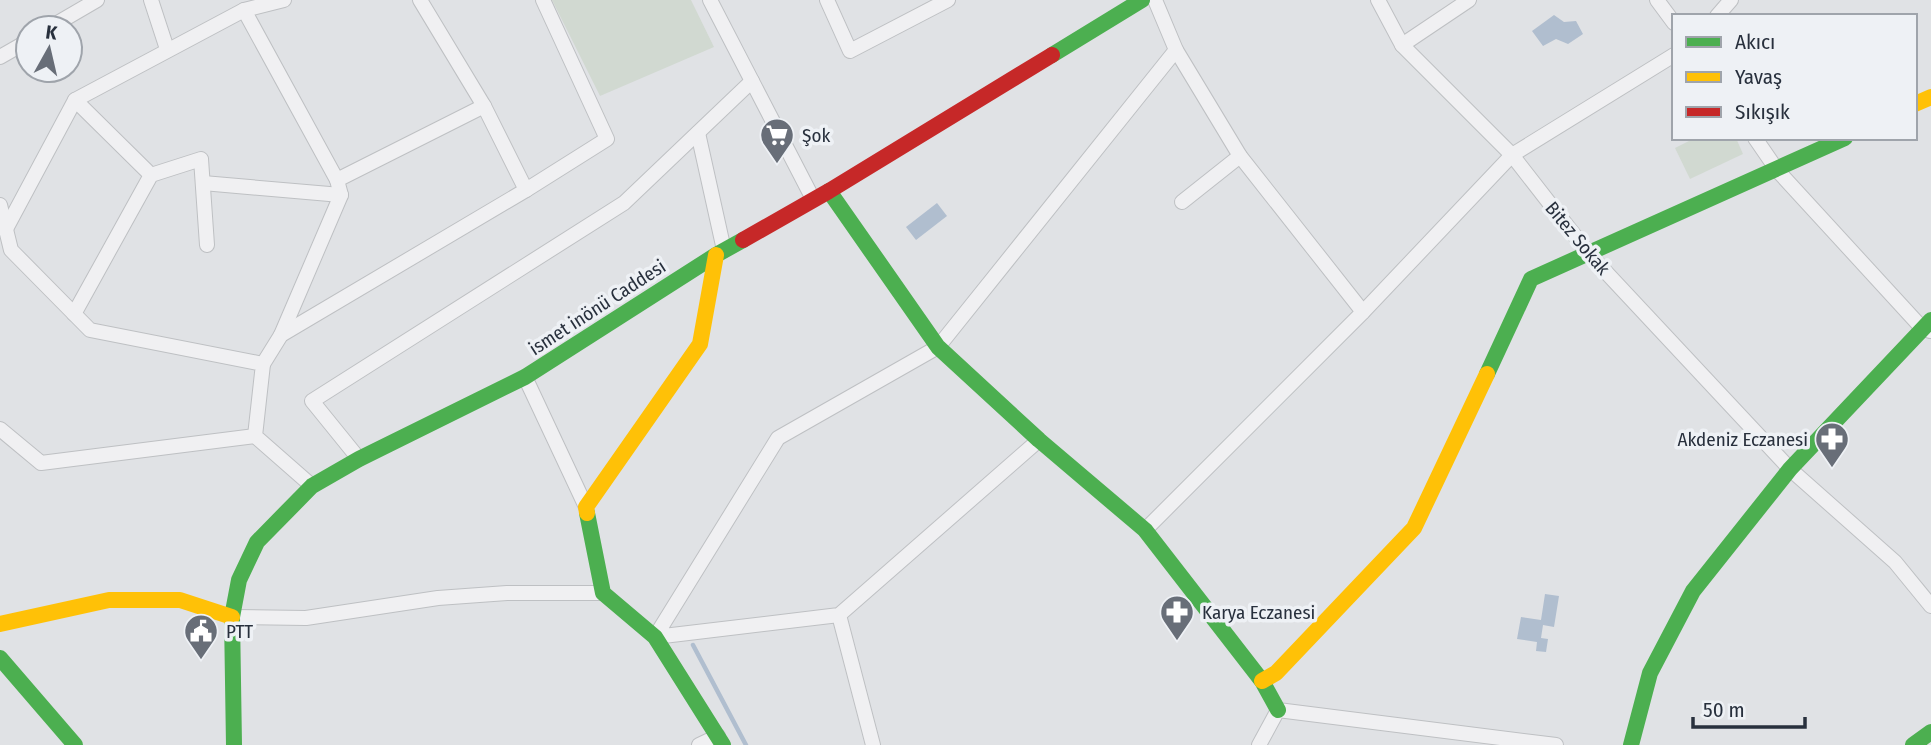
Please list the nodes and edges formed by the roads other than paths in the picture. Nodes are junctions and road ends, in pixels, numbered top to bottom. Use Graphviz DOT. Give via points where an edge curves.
graph roads {
  1 [pos="97,0"];
  2 [pos="150,0"];
  3 [pos="284,0"];
  4 [pos="420,0"];
  5 [pos="543,0"];
  6 [pos="710,0"];
  7 [pos="827,0"];
  8 [pos="948,0"];
  9 [pos="1142,0"];
  10 [pos="1155,0"];
  11 [pos="1378,0"];
  12 [pos="1469,0"];
  13 [pos="1657,0"];
  14 [pos="1731,0"];
  15 [pos="929,5"];
  16 [pos="244,10"];
  17 [pos="74,14"];
  18 [pos="1719,14"];
  19 [pos="1672,20"];
  20 [pos="1402,45"];
  21 [pos="167,49"];
  22 [pos="1176,50"];
  23 [pos="1672,56"];
  24 [pos="752,81"];
  25 [pos="75,100"];
  26 [pos="484,106"];
  27 [pos="698,133"];
  28 [pos="1756,140"];
  29 [pos="1841,140"];
  30 [pos="1512,155"];
  31 [pos="1240,156"];
  32 [pos="1777,170"];
  33 [pos="151,175"];
  34 [pos="337,180"];
  35 [pos="203,183"];
  36 [pos="526,190"];
  37 [pos="829,191"];
  38 [pos="341,195"];
  39 [pos="813,199"];
  40 [pos="1182,202"];
  41 [pos="0,205"];
  42 [pos="3,229"];
  43 [pos="207,245"];
  44 [pos="720,253"];
  45 [pos="1589,254"];
  46 [pos="1363,312"];
  47 [pos="74,314"];
  48 [pos="1928,326"];
  49 [pos="281,335"];
  50 [pos="938,347"];
  51 [pos="263,364"];
  52 [pos="526,377"];
  53 [pos="0,429"];
  54 [pos="255,436"];
  55 [pos="1039,440"];
  56 [pos="359,459"];
  57 [pos="1790,468"];
  58 [pos="312,486"];
  59 [pos="586,508"];
  60 [pos="1145,530"];
  61 [pos="603,593"];
  62 [pos="1931,607"];
  63 [pos="839,615"];
  64 [pos="232,617"];
  65 [pos="0,624"];
  66 [pos="655,637"];
  67 [pos="0,658"];
  68 [pos="1262,681"];
  69 [pos="1278,710"];
  70 [pos="1931,732"];
  71 [pos="720,740"];
  72 [pos="1909,744"];
  73 [pos="75,745"];
  74 [pos="234,745"];
  75 [pos="699,745"];
  76 [pos="873,745"];
  77 [pos="1259,745"];
  78 [pos="1556,745"];
  79 [pos="1631,745"];
  1 -- 17 [label="street"];
  2 -- 21 [label="street"];
  3 -- 16 [label="street"];
  4 -- 26 [label="street"];
  5 -- 36 [label="street" via="607,139"];
  6 -- 24 [label="street"];
  7 -- 15 [label="street" via="850,51"];
  8 -- 15 [label="street"];
  9 -- 37 [label="street, ismet inönü Caddesi"];
  10 -- 22 [label="street"];
  11 -- 20 [label="street, Bitez Sokak"];
  12 -- 20 [label="street"];
  13 -- 19 [label="street"];
  14 -- 18 [label="street"];
  16 -- 21 [label="street"];
  16 -- 34 [label="street"];
  20 -- 30 [label="street, Bitez Sokak"];
  21 -- 25 [label="street"];
  22 -- 31 [label="street"];
  22 -- 50 [label="street"];
  23 -- 30 [label="street"];
  24 -- 27 [label="street"];
  24 -- 39 [label="street"];
  25 -- 33 [label="street"];
  25 -- 42 [label="street"];
  26 -- 34 [label="street"];
  26 -- 36 [label="street"];
  27 -- 44 [label="street"];
  27 -- 56 [label="street" via="624,203 312,401"];
  28 -- 32 [label="street"];
  29 -- 32 [label="street"];
  30 -- 45 [label="street, Bitez Sokak"];
  30 -- 46 [label="street"];
  31 -- 40 [label="street"];
  31 -- 46 [label="street"];
  32 -- 45 [label="street"];
  32 -- 48 [label="street"];
  33 -- 35 [label="street" via="201,159"];
  33 -- 47 [label="street"];
  34 -- 38 [label="street"];
  35 -- 38 [label="street"];
  35 -- 43 [label="street"];
  36 -- 49 [label="street"];
  37 -- 39 [label="street, ismet inönü Caddesi"];
  37 -- 50 [label="street"];
  38 -- 49 [label="street"];
  39 -- 44 [label="street, ismet inönü Caddesi"];
  41 -- 42 [label="street"];
  42 -- 47 [label="street" via="11,250"];
  44 -- 52 [label="street, ismet inönü Caddesi"];
  44 -- 59 [label="street" via="700,344"];
  45 -- 57 [label="street, Bitez Sokak"];
  45 -- 68 [label="street" via="1531,279 1414,528 1276,673"];
  46 -- 60 [label="street"];
  47 -- 51 [label="street" via="90,330"];
  48 -- 57 [label="street"];
  49 -- 51 [label="street"];
  50 -- 55 [label="street"];
  50 -- 66 [label="street" via="778,438"];
  51 -- 54 [label="street"];
  52 -- 56 [label="street, ismet inönü Caddesi"];
  52 -- 59 [label="street"];
  53 -- 54 [label="street" via="41,463"];
  54 -- 58 [label="street"];
  55 -- 60 [label="street"];
  55 -- 63 [label="street"];
  56 -- 58 [label="street, ismet inönü Caddesi"];
  57 -- 62 [label="street, Bitez Sokak" via="1895,562"];
  57 -- 79 [label="street" via="1693,592 1650,673"];
  58 -- 64 [label="street, ismet inönü Caddesi" via="257,542 239,580"];
  59 -- 61 [label="street"];
  60 -- 68 [label="street"];
  61 -- 64 [label="street" via="507,593 438,598 306,618"];
  61 -- 66 [label="street"];
  63 -- 66 [label="street"];
  63 -- 76 [label="street"];
  64 -- 65 [label="street" via="180,600 110,600"];
  64 -- 74 [label="street, ismet inönü Caddesi"];
  66 -- 71 [label="street"];
  67 -- 73 [label="street"];
  68 -- 69 [label="street"];
  69 -- 77 [label="street"];
  69 -- 78 [label="street"];
  70 -- 72 [label="street"];
  71 -- 75 [label="street"];
}
